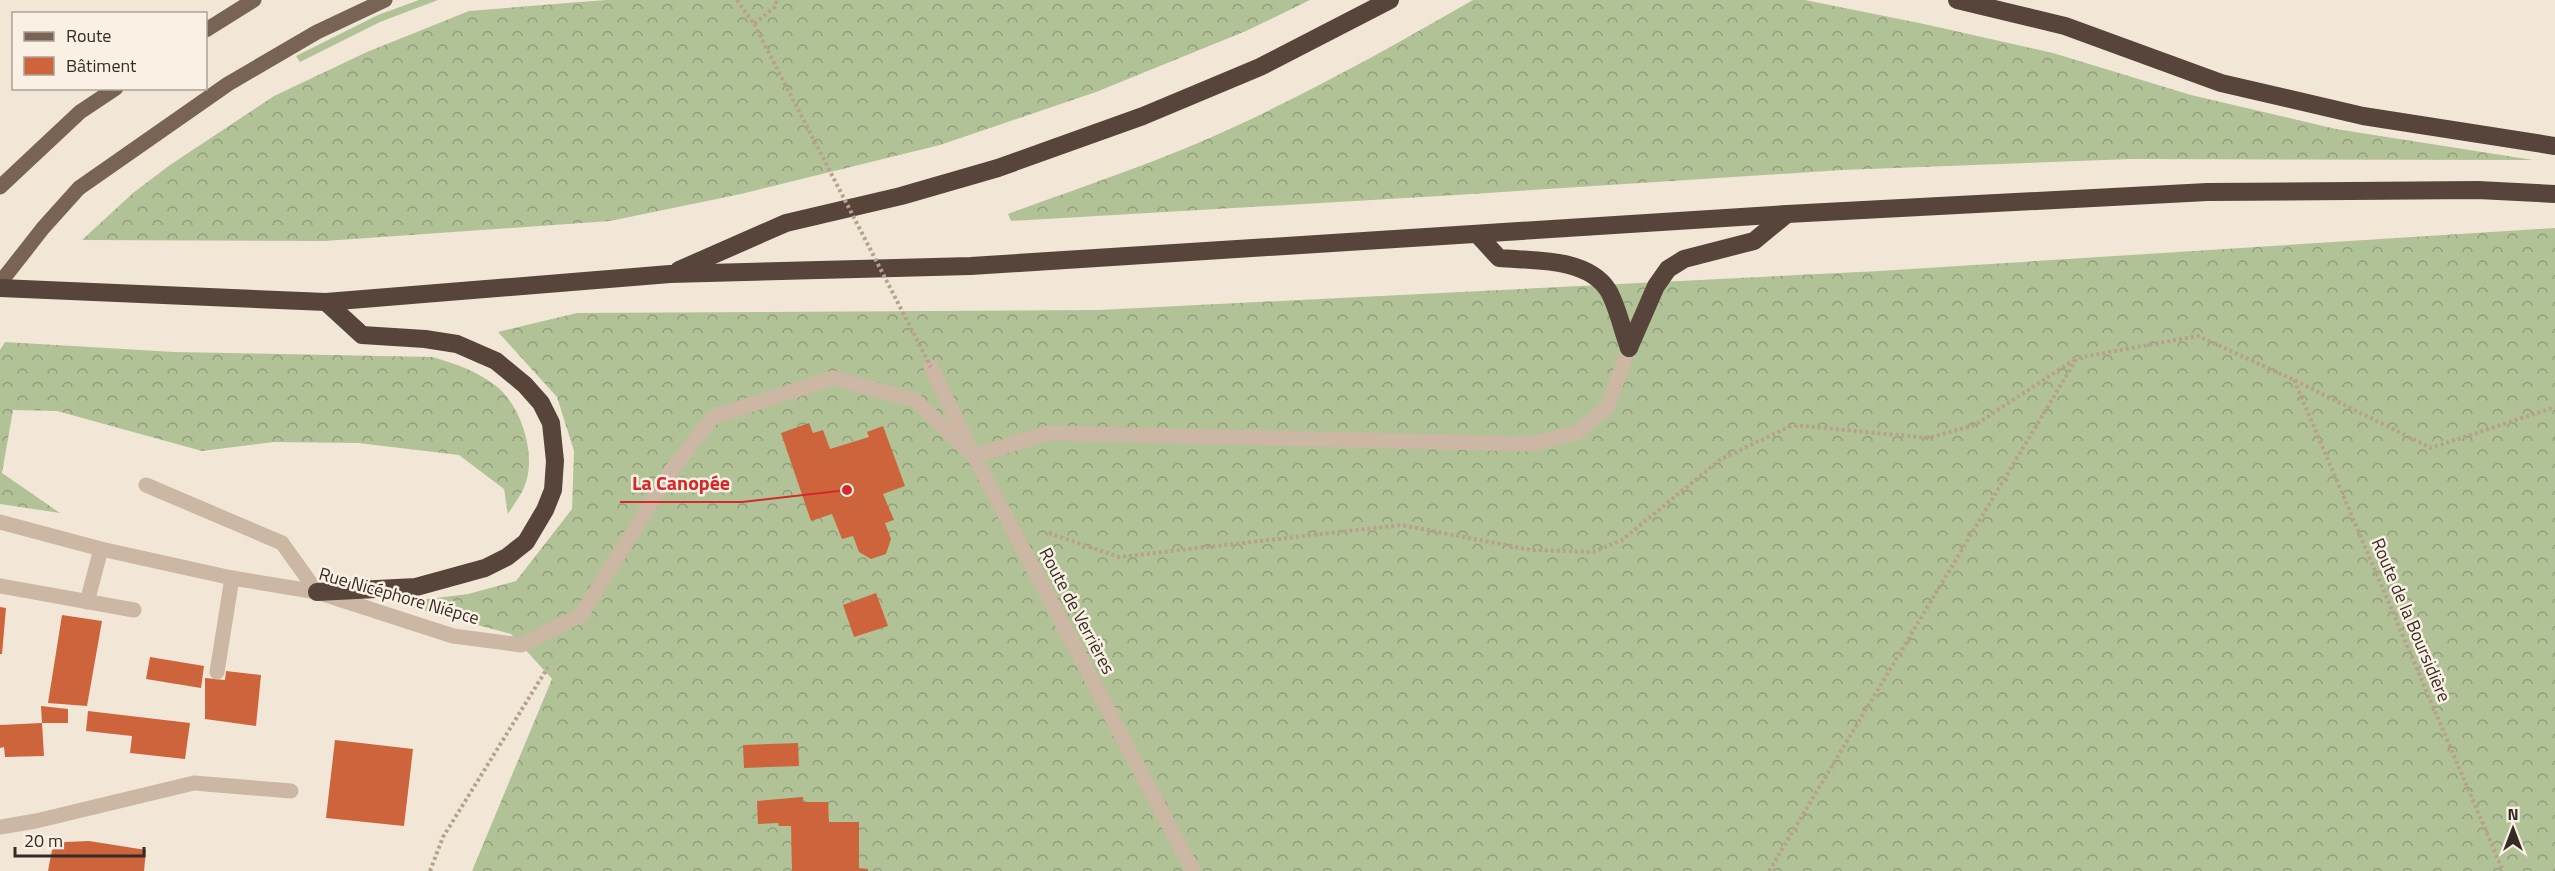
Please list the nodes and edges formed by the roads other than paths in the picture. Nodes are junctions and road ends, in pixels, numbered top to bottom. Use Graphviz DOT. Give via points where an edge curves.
graph roads {
  1 [pos="254,0"];
  2 [pos="384,0"];
  3 [pos="1390,0"];
  4 [pos="1957,0"];
  5 [pos="207,29"];
  6 [pos="113,90"];
  7 [pos="2555,146"];
  8 [pos="3,184"];
  9 [pos="2555,194"];
  10 [pos="1787,214"];
  11 [pos="1478,234"];
  12 [pos="670,274"];
  13 [pos="0,283"];
  14 [pos="0,288"];
  15 [pos="326,302"];
  16 [pos="1629,348"];
  17 [pos="931,367"];
  18 [pos="974,456"];
  19 [pos="146,485"];
  20 [pos="0,522"];
  21 [pos="101,549"];
  22 [pos="232,578"];
  23 [pos="0,586"];
  24 [pos="318,592"];
  25 [pos="87,602"];
  26 [pos="134,610"];
  27 [pos="217,672"];
  28 [pos="291,791"];
  29 [pos="0,826"];
  30 [pos="1193,871"];
  1 -- 5 [label="main road"];
  2 -- 13 [label="main road" via="317,32 228,84 79,188"];
  3 -- 12 [label="highway" via="1260,67 1143,116 998,168 786,223"];
  4 -- 7 [label="highway" via="2065,26 2221,83 2363,116"];
  6 -- 8 [label="main road" via="80,112"];
  9 -- 10 [label="highway" via="2478,190 2206,192"];
  10 -- 11 [label="highway"];
  10 -- 16 [label="highway" via="1754,241 1684,259 1668,268"];
  11 -- 12 [label="highway" via="971,266"];
  11 -- 16 [label="highway" via="1499,258 1557,264 1596,277 1608,291"];
  12 -- 15 [label="highway"];
  14 -- 15 [label="highway"];
  15 -- 24 [label="highway" via="362,335 457,344 496,361 541,402 551,423 555,461 553,490 545,510 526,542 507,557 485,568 416,587"];
  16 -- 18 [label="street" via="1607,408 1576,433 1531,444 1048,433"];
  17 -- 18 [label="street, Route de Verrières"];
  18 -- 24 [label="street, Rue Nicéphore Niépce" via="915,400 833,378 713,417 671,471 581,615 521,645 453,636"];
  18 -- 30 [label="street, Route de Verrières"];
  19 -- 24 [label="street" via="282,543"];
  20 -- 21 [label="street, Rue Nicéphore Niépce"];
  21 -- 22 [label="street, Rue Nicéphore Niépce"];
  21 -- 25 [label="street"];
  22 -- 24 [label="street, Rue Nicéphore Niépce"];
  22 -- 27 [label="street"];
  23 -- 25 [label="street"];
  25 -- 26 [label="street"];
  28 -- 29 [label="street" via="194,783"];
}
